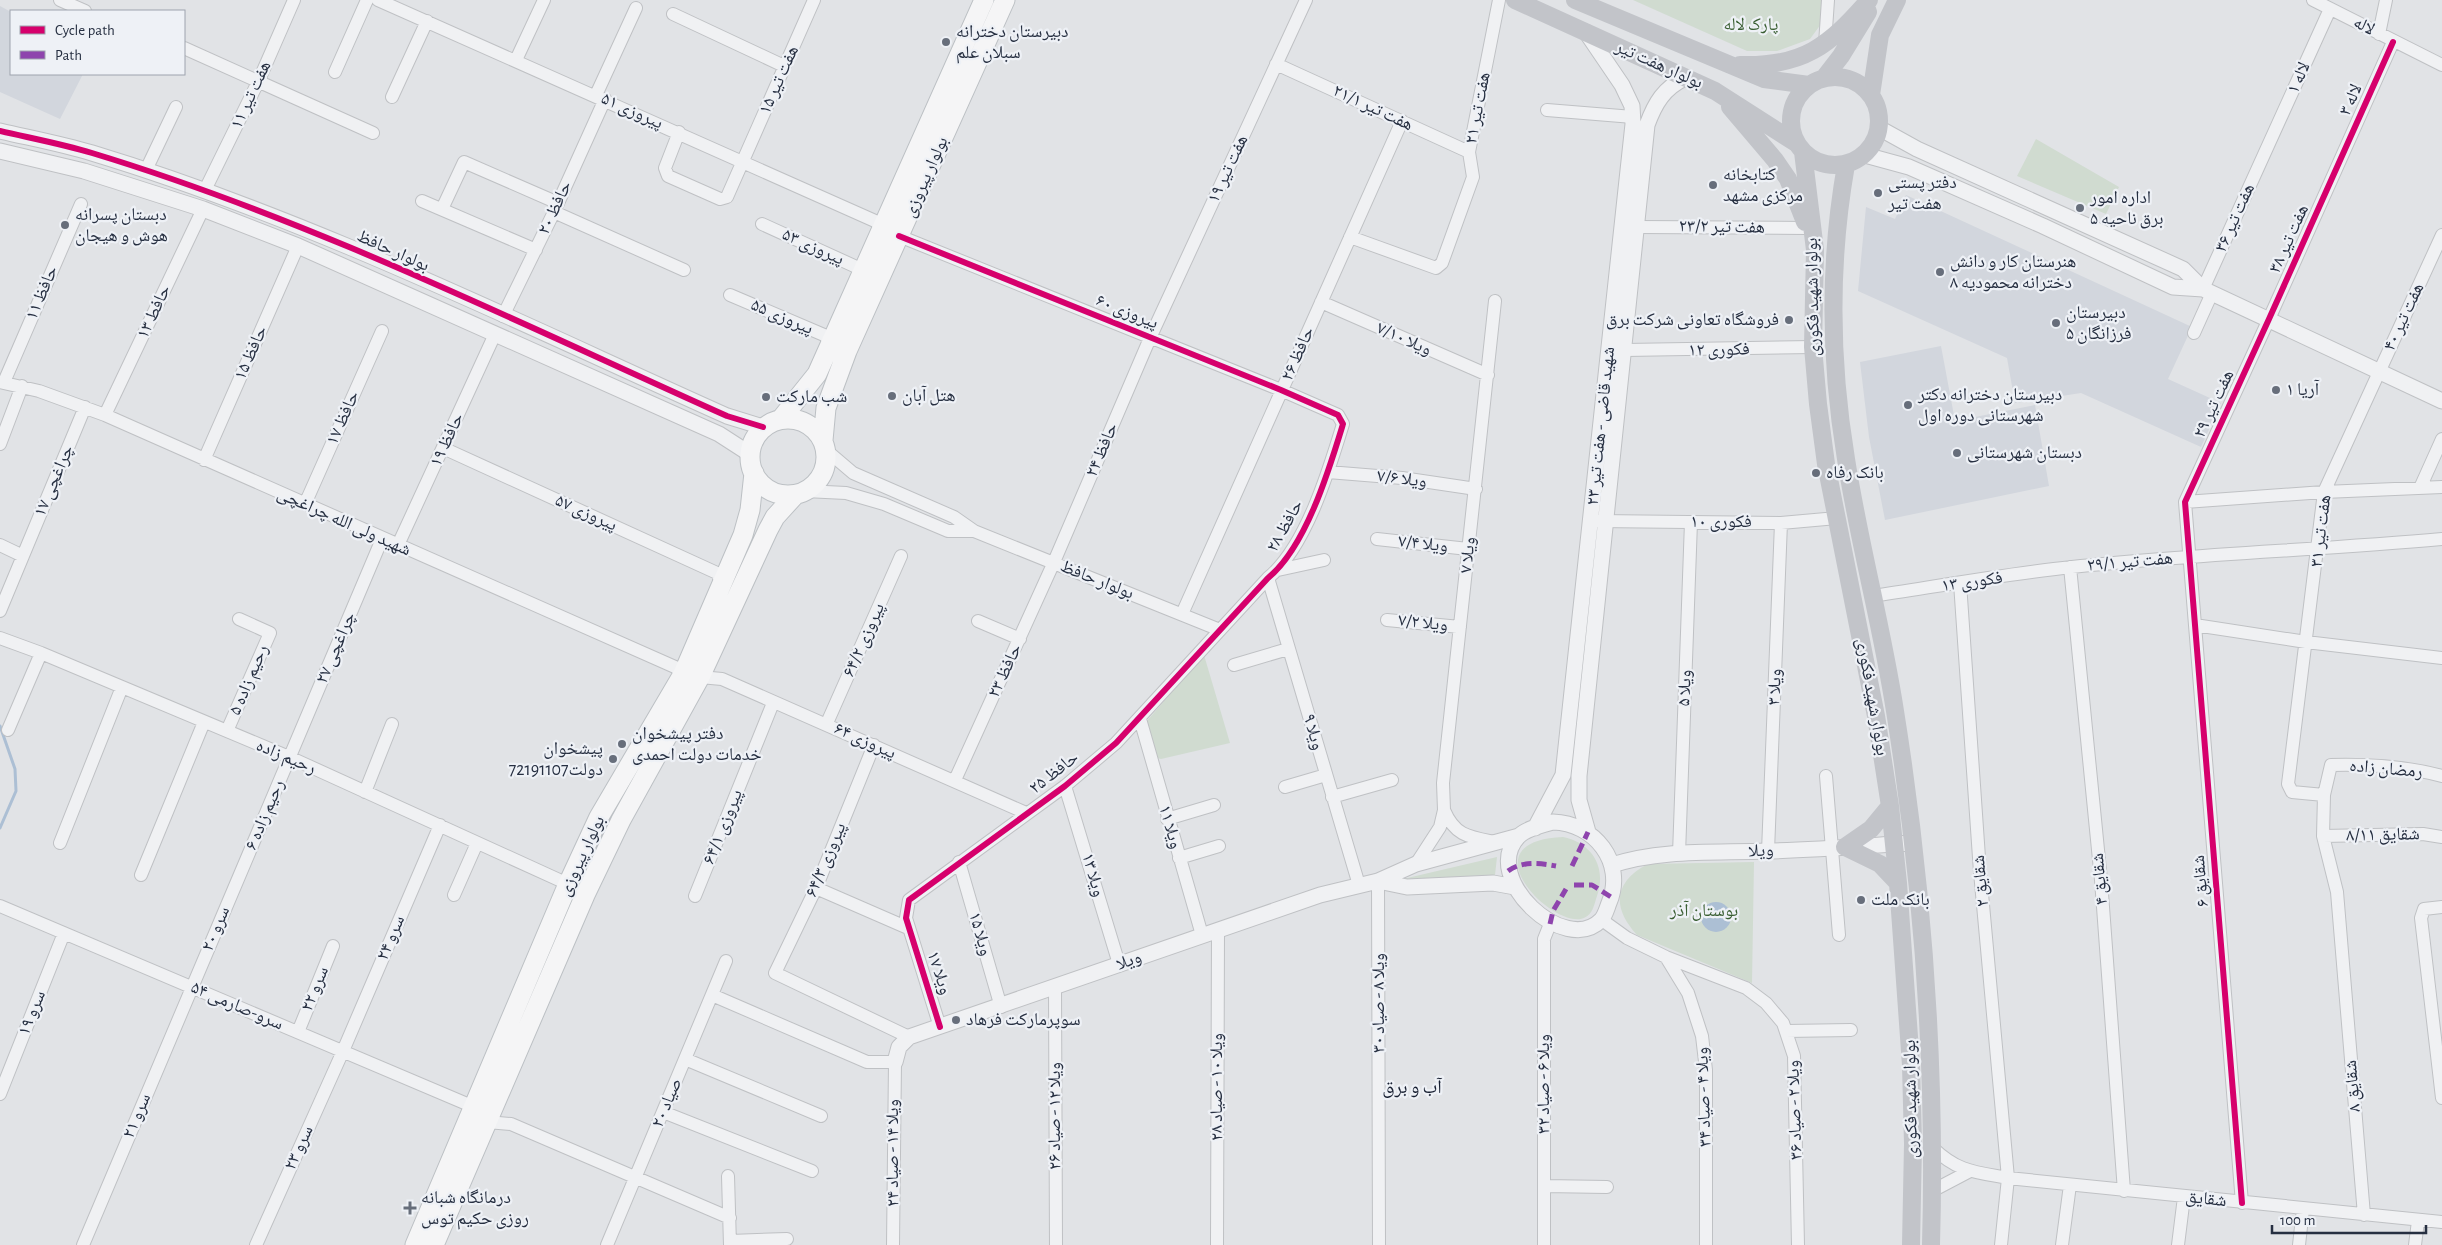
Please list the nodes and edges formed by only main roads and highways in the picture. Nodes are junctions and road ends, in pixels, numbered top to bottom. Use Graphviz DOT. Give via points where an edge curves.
graph roads {
  1 [pos="984,0"];
  2 [pos="1005,0"];
  3 [pos="1515,0"];
  4 [pos="1575,0"];
  5 [pos="1869,0"];
  6 [pos="1874,0"];
  7 [pos="1897,0"];
  8 [pos="1592,5"];
  9 [pos="1862,23"];
  10 [pos="1880,35"];
  11 [pos="1728,64"];
  12 [pos="1816,81"];
  13 [pos="1715,91"];
  14 [pos="1871,95"];
  15 [pos="1799,147"];
  16 [pos="1846,165"];
  17 [pos="1815,250"];
  18 [pos="781,419"];
  19 [pos="824,445"];
  20 [pos="754,473"];
  21 [pos="800,493"];
  22 [pos="692,676"];
  23 [pos="1890,806"];
  24 [pos="1898,883"];
  25 [pos="415,1245"];
  26 [pos="434,1245"];
  27 [pos="1910,1245"];
  28 [pos="1931,1245"];
  1 -- 18 [label="main road, بولوار پیروزی" via="817,374"];
  2 -- 19 [label="main road, بولوار پیروزی" via="847,351 826,408"];
  3 -- 13 [label="main road, بولوار هفت تیر"];
  4 -- 8 [label="main road, بولوار هفت تیر"];
  5 -- 11 [label="main road" via="1825,44 1806,55 1760,66"];
  6 -- 9 [label="main road"];
  7 -- 10 [label="main road"];
  8 -- 11 [label="main road, بولوار هفت تیر"];
  9 -- 10 [label="main road" via="1862,30 1867,36 1874,38"];
  9 -- 12 [label="main road" via="1842,56"];
  10 -- 14 [label="main road"];
  11 -- 12 [label="main road, بولوار هفت تیر" via="1764,79"];
  12 -- 14 [label="main road" via="1837,76 1850,79"];
  12 -- 15 [label="main road" via="1799,94 1793,106 1790,119"];
  13 -- 15 [label="main road, بولوار هفت تیر"];
  13 -- 17 [label="main road" via="1788,179"];
  14 -- 16 [label="main road" via="1878,111 1879,128 1865,155"];
  15 -- 16 [label="main road" via="1822,164"];
  15 -- 17 [label="main road, بولوار شهید فکوری"];
  16 -- 28 [label="main road, بولوار شهید فکوری" via="1838,210 1834,346 1846,460 1895,712 1924,954 1934,1148"];
  17 -- 23 [label="main road, بولوار شهید فکوری" via="1813,347 1826,464 1876,716"];
  18 -- 19 [label="main road" via="806,422 818,432"];
  18 -- 20 [label="main road" via="763,427 752,444 750,454"];
  19 -- 21 [label="main road" via="827,460 820,478"];
  20 -- 21 [label="main road" via="759,482 776,493"];
  20 -- 22 [label="main road, بولوار پیروزی" via="750,510 743,535 722,584"];
  21 -- 22 [label="main road, بولوار پیروزی" via="775,517"];
  22 -- 25 [label="main road, بولوار پیروزی" via="601,813"];
  22 -- 26 [label="main road, بولوار پیروزی" via="585,894"];
  23 -- 24 [label="main road, بولوار شهید فکوری"];
  23 -- 24 [label="main road" via="1871,829 1838,847 1880,864"];
  24 -- 27 [label="main road, بولوار شهید فکوری" via="1912,1065"];
}
